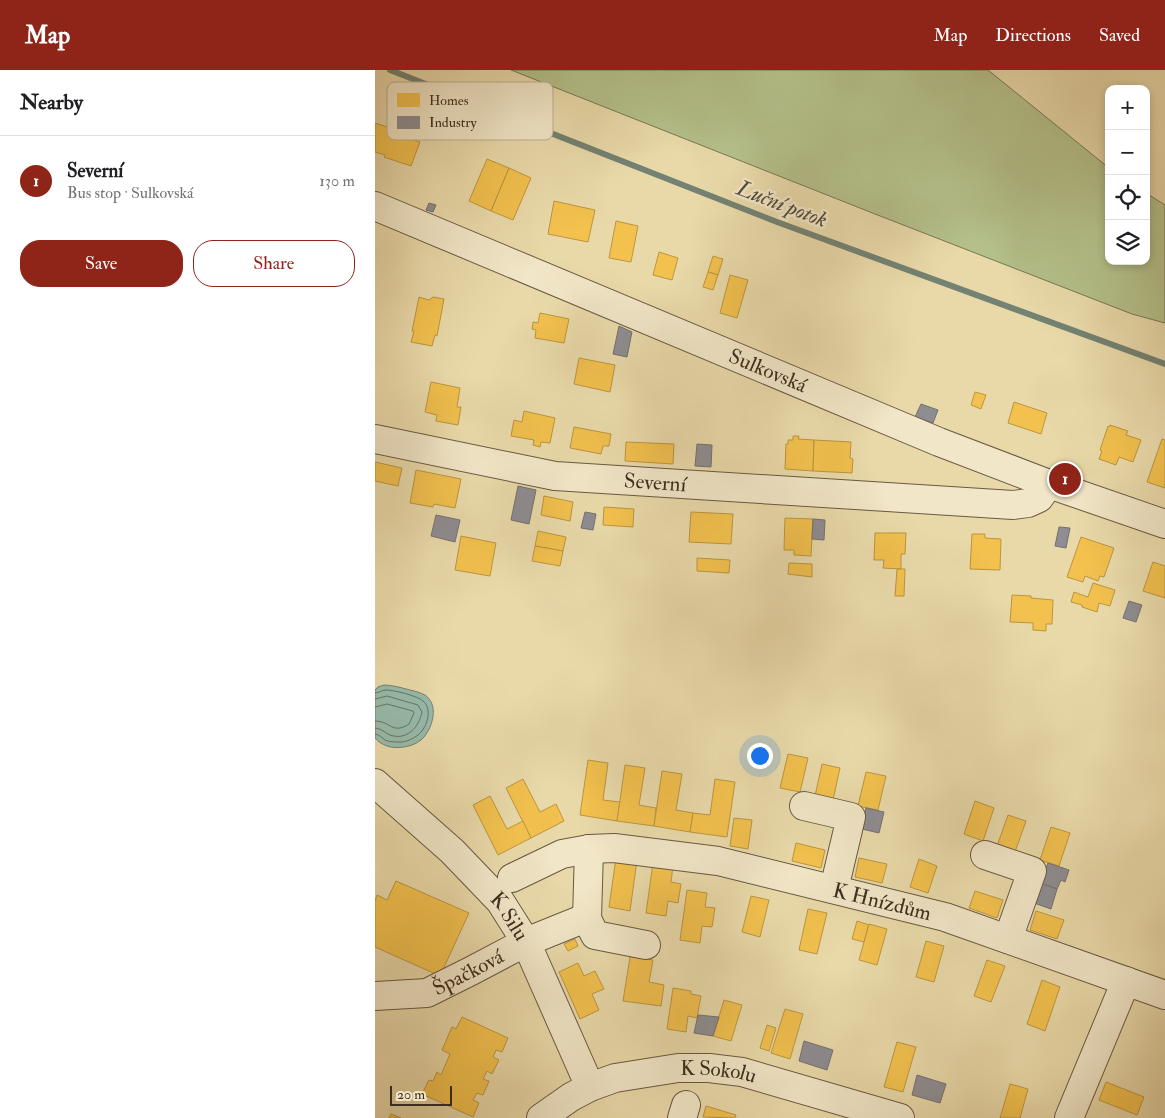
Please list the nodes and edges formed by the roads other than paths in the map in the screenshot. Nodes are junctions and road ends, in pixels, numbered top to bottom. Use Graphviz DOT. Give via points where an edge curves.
graph roads {
  1 [pos="375,206"];
  2 [pos="375,439"];
  3 [pos="1049,484"];
  4 [pos="1165,524"];
  5 [pos="375,783"];
  6 [pos="804,806"];
  7 [pos="589,849"];
  8 [pos="985,855"];
  9 [pos="512,878"];
  10 [pos="834,889"];
  11 [pos="587,919"];
  12 [pos="1008,939"];
  13 [pos="526,942"];
  14 [pos="646,945"];
  15 [pos="1125,980"];
  16 [pos="1165,995"];
  17 [pos="375,996"];
  18 [pos="590,1087"];
  19 [pos="886,1116"];
  20 [pos="541,1118"];
  21 [pos="1069,1118"];
  1 -- 3 [label="street, Sulkovská" via="939,442"];
  2 -- 3 [label="street, Severní" via="555,476 1013,505 1039,498"];
  3 -- 4 [label="street, Sulkovská"];
  5 -- 13 [label="street, K Silu" via="452,851 500,901"];
  6 -- 10 [label="street" via="851,817"];
  7 -- 9 [label="street, K Hnízdům" via="562,854"];
  7 -- 10 [label="street, K Hnízdům" via="615,848 719,860"];
  7 -- 11 [label="street"];
  8 -- 12 [label="street" via="1032,871"];
  10 -- 12 [label="street, K Hnízdům" via="945,917"];
  11 -- 13 [label="street"];
  11 -- 14 [label="street" via="595,935"];
  12 -- 15 [label="street, K Hnízdům"];
  13 -- 17 [label="street, Špačková" via="427,993"];
  13 -- 18 [label="street, K Silu"];
  15 -- 16 [label="street, K Hnízdům"];
  15 -- 21 [label="street"];
  18 -- 19 [label="street, K Sokolu" via="646,1072 709,1068 741,1072"];
  18 -- 20 [label="street, K Sokolu"];
}
